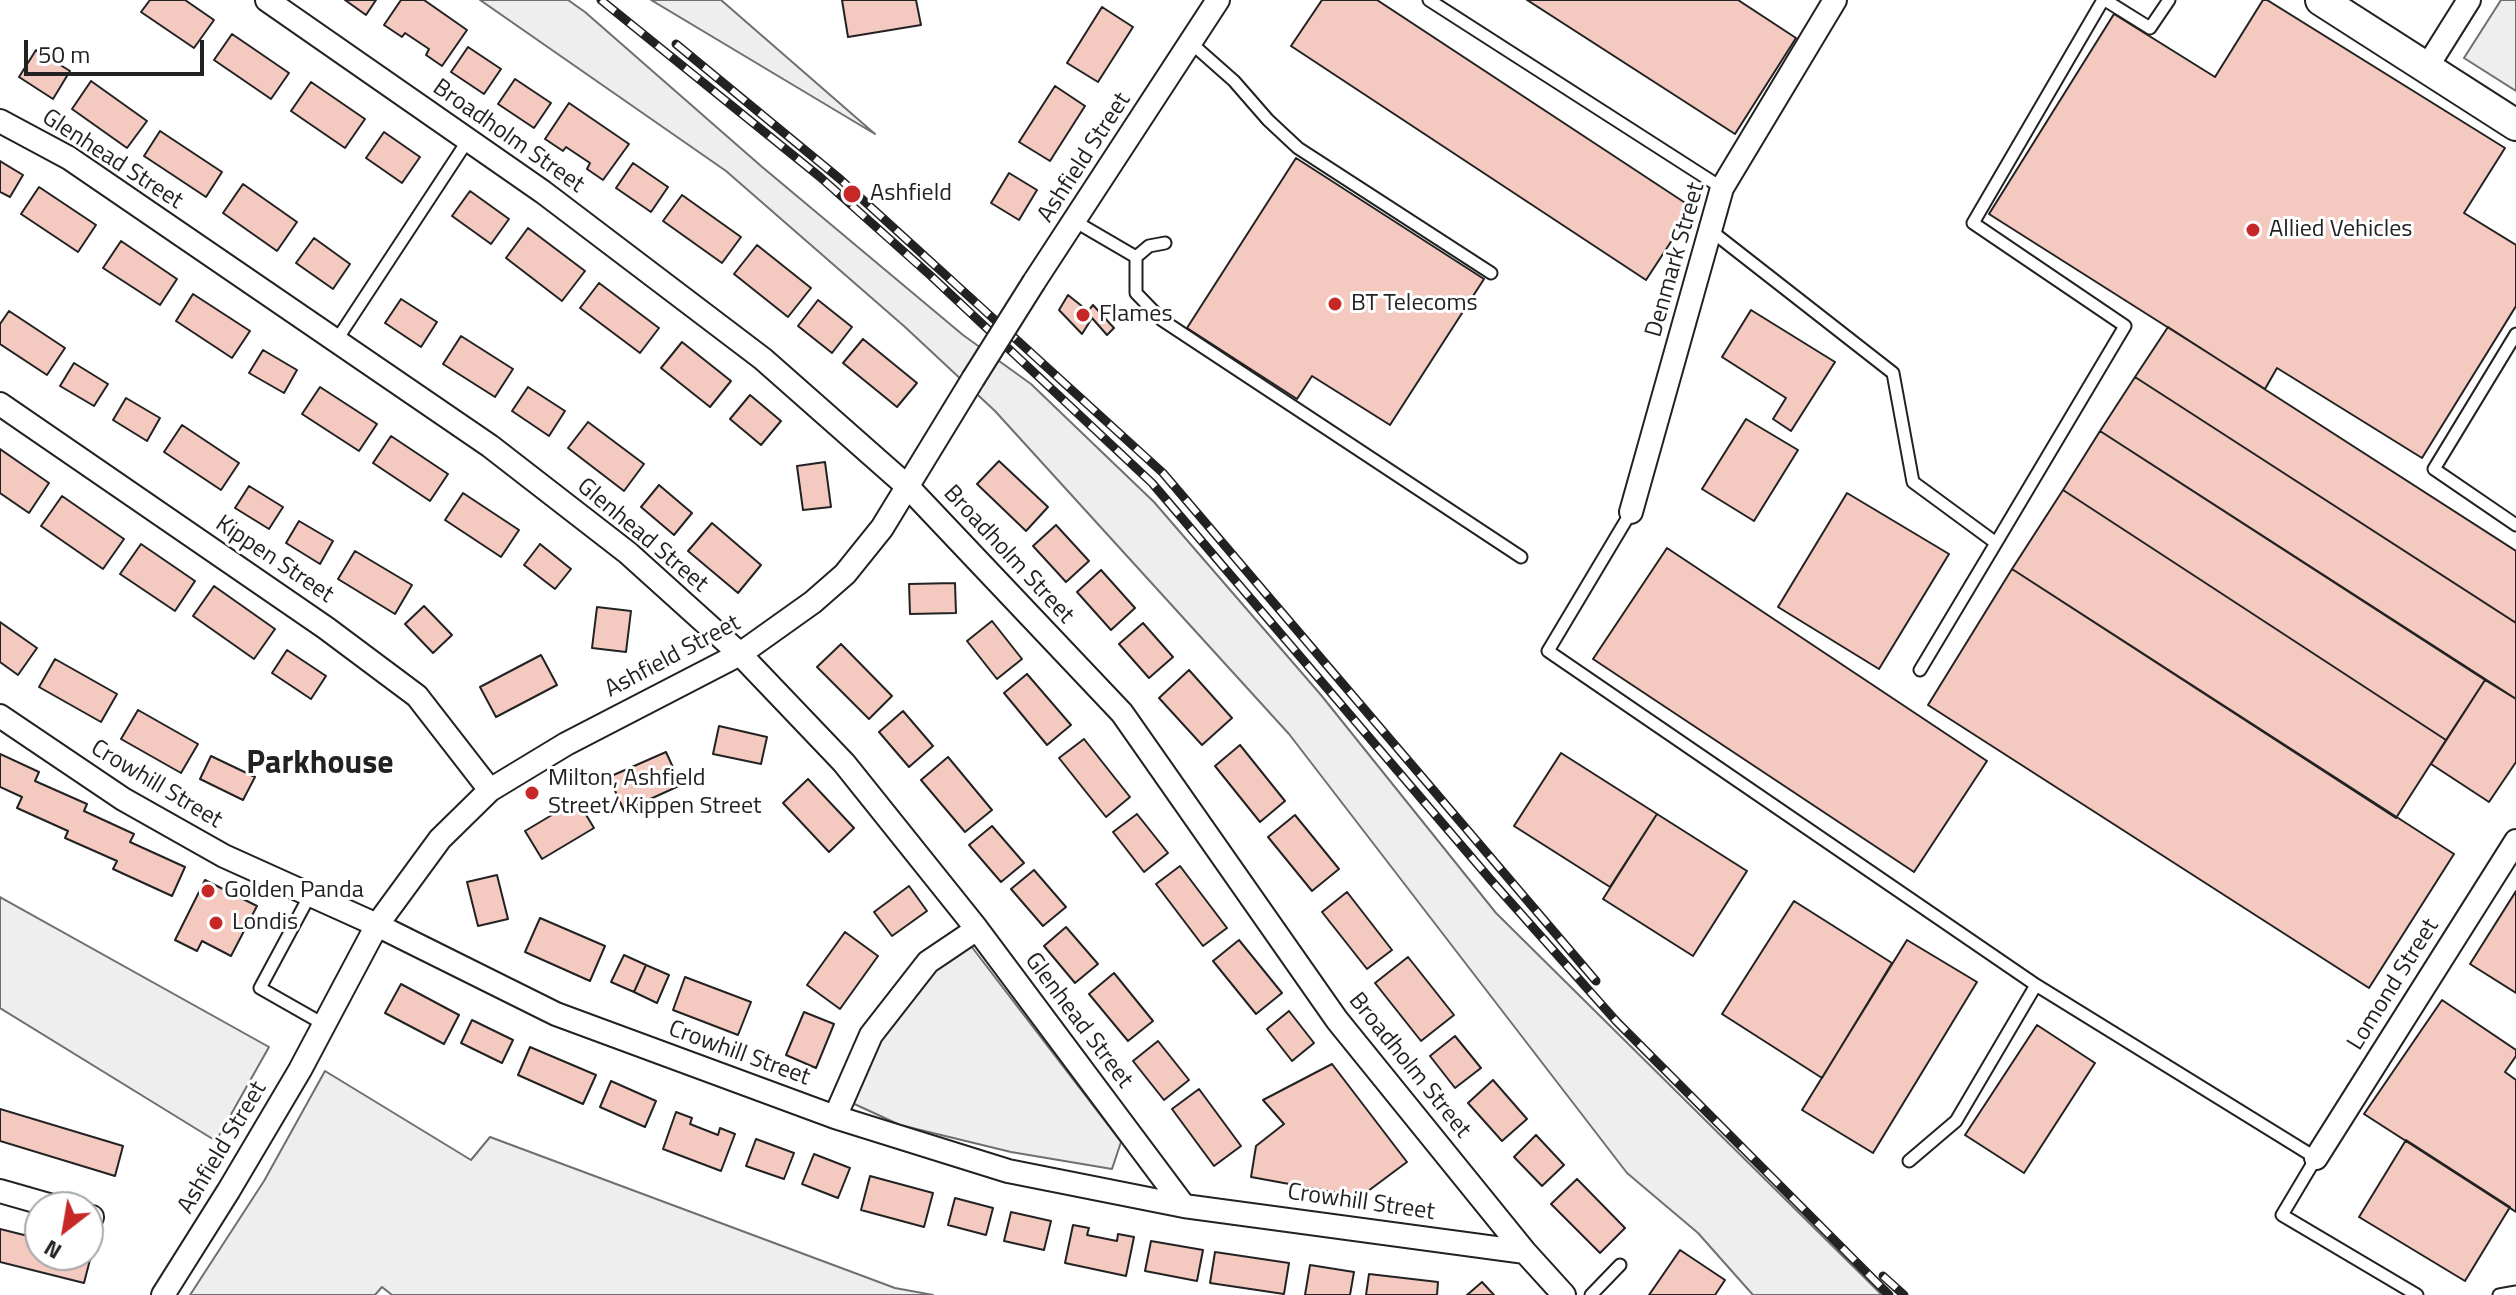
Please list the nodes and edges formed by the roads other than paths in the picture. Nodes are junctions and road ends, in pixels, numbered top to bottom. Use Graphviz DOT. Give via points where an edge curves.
graph roads {
  1 [pos="267,0"];
  2 [pos="1218,0"];
  3 [pos="1429,0"];
  4 [pos="1835,0"];
  5 [pos="2104,0"];
  6 [pos="2169,0"];
  7 [pos="2321,0"];
  8 [pos="2469,0"];
  9 [pos="1191,43"];
  10 [pos="2427,67"];
  11 [pos="0,121"];
  12 [pos="2516,125"];
  13 [pos="468,140"];
  14 [pos="1722,188"];
  15 [pos="1076,222"];
  16 [pos="1710,230"];
  17 [pos="1165,243"];
  18 [pos="1136,257"];
  19 [pos="1491,273"];
  20 [pos="2516,334"];
  21 [pos="336,341"];
  22 [pos="0,404"];
  23 [pos="908,487"];
  24 [pos="1631,512"];
  25 [pos="2516,525"];
  26 [pos="1996,543"];
  27 [pos="1521,557"];
  28 [pos="740,654"];
  29 [pos="1920,670"];
  30 [pos="0,716"];
  31 [pos="490,790"];
  32 [pos="2516,841"];
  33 [pos="310,895"];
  34 [pos="377,925"];
  35 [pos="977,929"];
  36 [pos="2036,985"];
  37 [pos="325,1025"];
  38 [pos="835,1117"];
  39 [pos="2316,1158"];
  40 [pos="1909,1161"];
  41 [pos="0,1191"];
  42 [pos="24,1198"];
  43 [pos="1184,1206"];
  44 [pos="1525,1252"];
  45 [pos="1620,1265"];
  46 [pos="2516,1292"];
  47 [pos="163,1295"];
  48 [pos="1564,1295"];
  49 [pos="1591,1295"];
  50 [pos="2417,1295"];
  51 [pos="2499,1295"];
  1 -- 13 [label="street, Broadholm Street"];
  2 -- 9 [label="street, Ashfield Street"];
  3 -- 14 [label="lane"];
  4 -- 14 [label="street, Denmark Street"];
  5 -- 6 [label="lane" via="2150,28"];
  5 -- 26 [label="lane" via="1973,223 2125,326"];
  7 -- 10 [label="main road"];
  8 -- 10 [label="street"];
  9 -- 15 [label="street, Ashfield Street"];
  9 -- 19 [label="lane" via="1298,148"];
  10 -- 12 [label="main road"];
  11 -- 21 [label="street, Glenhead Street" via="69,158"];
  13 -- 21 [label="lane"];
  13 -- 23 [label="street, Broadholm Street" via="763,359"];
  14 -- 16 [label="street, Denmark Street"];
  15 -- 18 [label="lane"];
  15 -- 23 [label="street, Ashfield Street, bridge"];
  16 -- 24 [label="street, Denmark Street"];
  16 -- 26 [label="lane" via="1893,373 1913,482"];
  17 -- 18 [label="lane" via="1149,246"];
  18 -- 27 [label="lane" via="1136,293 1162,320"];
  20 -- 25 [label="lane" via="2434,469"];
  21 -- 28 [label="street, Glenhead Street" via="490,446 628,553"];
  22 -- 31 [label="street, Kippen Street" via="417,696"];
  23 -- 28 [label="street, Ashfield Street" via="845,574"];
  23 -- 44 [label="street, Broadholm Street" via="1122,713 1337,1020"];
  24 -- 36 [label="lane" via="1548,651"];
  26 -- 29 [label="lane"];
  28 -- 31 [label="street, Ashfield Street" via="566,744"];
  28 -- 35 [label="street, Glenhead Street" via="844,763"];
  30 -- 33 [label="street, Crowhill Street" via="136,806 224,856"];
  31 -- 34 [label="street, Ashfield Street" via="440,839"];
  32 -- 39 [label="street, Lomond Street"];
  33 -- 34 [label="street, Crowhill Street"];
  33 -- 37 [label="lane" via="260,988"];
  34 -- 37 [label="street, Ashfield Street"];
  34 -- 38 [label="street, Crowhill Street" via="556,1014"];
  35 -- 38 [label="street" via="928,962 871,1035"];
  35 -- 43 [label="street, Glenhead Street"];
  36 -- 39 [label="lane"];
  36 -- 40 [label="lane" via="1956,1121"];
  37 -- 47 [label="street, Ashfield Street"];
  38 -- 43 [label="street, Crowhill Street" via="1008,1171"];
  39 -- 50 [label="lane" via="2282,1215"];
  41 -- 42 [label="street"];
  43 -- 44 [label="street, Crowhill Street"];
  44 -- 48 [label="street, Broadholm Street"];
  45 -- 49 [label="lane"];
  46 -- 51 [label="lane"];
}
